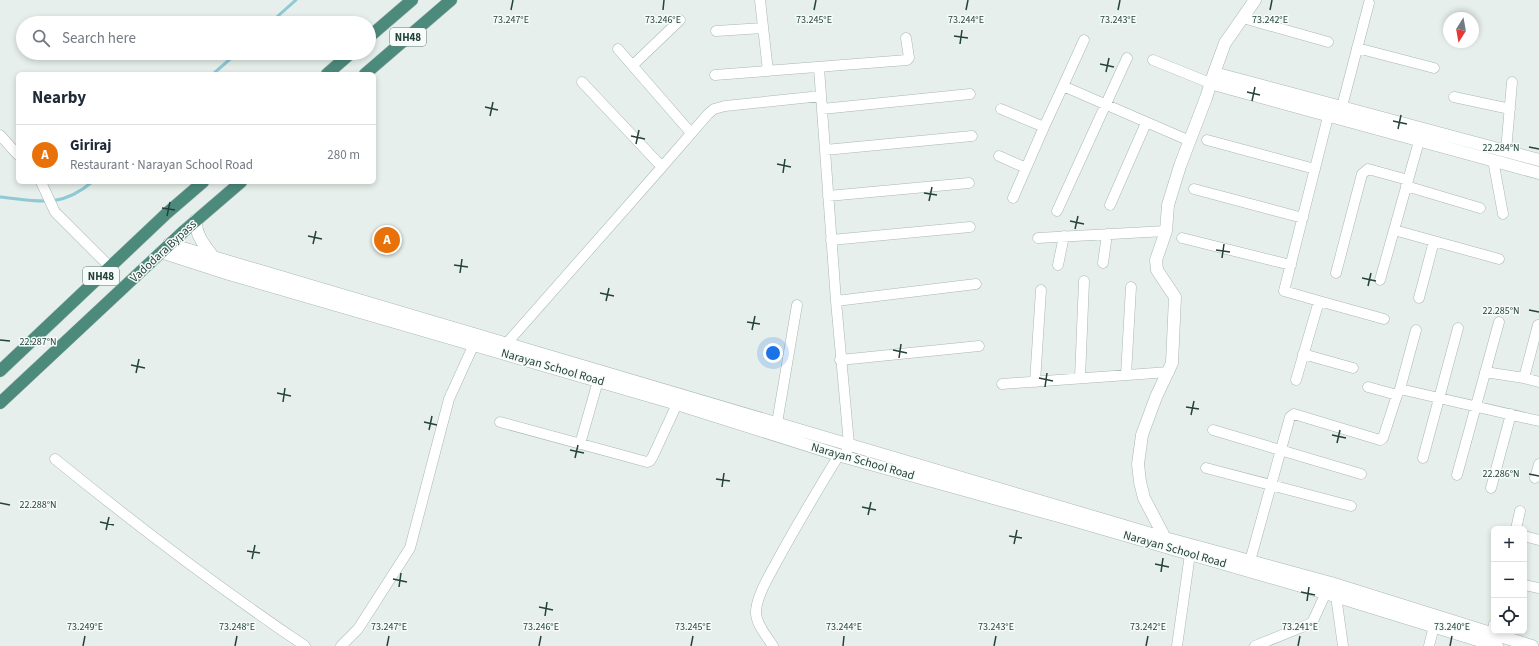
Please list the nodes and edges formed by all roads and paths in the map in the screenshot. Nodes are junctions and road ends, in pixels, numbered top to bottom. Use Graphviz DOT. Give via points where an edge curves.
graph roads {
  1 [pos="412,0"];
  2 [pos="451,0"];
  3 [pos="760,0"];
  4 [pos="1256,0"];
  5 [pos="1369,3"];
  6 [pos="1243,18"];
  7 [pos="680,20"];
  8 [pos="763,28"];
  9 [pos="376,31"];
  10 [pos="716,31"];
  11 [pos="906,38"];
  12 [pos="1084,40"];
  13 [pos="1328,42"];
  14 [pos="1357,48"];
  15 [pos="618,50"];
  16 [pos="1127,58"];
  17 [pos="343,60"];
  18 [pos="1152,60"];
  19 [pos="633,65"];
  20 [pos="819,68"];
  21 [pos="1434,68"];
  22 [pos="768,71"];
  23 [pos="329,72"];
  24 [pos="368,72"];
  25 [pos="715,75"];
  26 [pos="1212,78"];
  27 [pos="582,82"];
  28 [pos="1512,82"];
  29 [pos="1063,86"];
  30 [pos="970,94"];
  31 [pos="821,96"];
  32 [pos="1454,97"];
  33 [pos="1106,106"];
  34 [pos="822,109"];
  35 [pos="1001,109"];
  36 [pos="1510,110"];
  37 [pos="1335,111"];
  38 [pos="1146,123"];
  39 [pos="1044,127"];
  40 [pos="691,133"];
  41 [pos="1421,134"];
  42 [pos="0,135"];
  43 [pos="972,136"];
  44 [pos="1207,140"];
  45 [pos="1190,141"];
  46 [pos="825,150"];
  47 [pos="1506,151"];
  48 [pos="16,153"];
  49 [pos="999,156"];
  50 [pos="1493,160"];
  51 [pos="1539,160"];
  52 [pos="662,167"];
  53 [pos="1026,168"];
  54 [pos="1315,169"];
  55 [pos="1539,173"];
  56 [pos="969,183"];
  57 [pos="1407,183"];
  58 [pos="42,184"];
  59 [pos="201,184"];
  60 [pos="239,184"];
  61 [pos="1194,189"];
  62 [pos="828,196"];
  63 [pos="1013,198"];
  64 [pos="1110,205"];
  65 [pos="1480,208"];
  66 [pos="1057,211"];
  67 [pos="1503,214"];
  68 [pos="1303,218"];
  69 [pos="196,220"];
  70 [pos="970,227"];
  71 [pos="1394,230"];
  72 [pos="1166,231"];
  73 [pos="1107,234"];
  74 [pos="1064,236"];
  75 [pos="1038,238"];
  76 [pos="1182,238"];
  77 [pos="831,240"];
  78 [pos="1434,241"];
  79 [pos="165,248"];
  80 [pos="214,258"];
  81 [pos="1499,259"];
  82 [pos="1103,263"];
  83 [pos="1058,265"];
  84 [pos="1291,265"];
  85 [pos="110,267"];
  86 [pos="1336,273"];
  87 [pos="1380,280"];
  88 [pos="1084,281"];
  89 [pos="976,284"];
  90 [pos="1131,287"];
  91 [pos="1040,290"];
  92 [pos="1419,298"];
  93 [pos="1318,301"];
  94 [pos="836,302"];
  95 [pos="797,305"];
  96 [pos="1384,319"];
  97 [pos="1499,322"];
  98 [pos="1538,325"];
  99 [pos="1458,328"];
  100 [pos="1416,330"];
  101 [pos="506,343"];
  102 [pos="474,344"];
  103 [pos="978,346"];
  104 [pos="1303,354"];
  105 [pos="840,360"];
  106 [pos="1353,368"];
  107 [pos="0,371"];
  108 [pos="1169,372"];
  109 [pos="1486,372"];
  110 [pos="1126,375"];
  111 [pos="1080,378"];
  112 [pos="1524,378"];
  113 [pos="1296,380"];
  114 [pos="598,381"];
  115 [pos="1035,382"];
  116 [pos="1539,382"];
  117 [pos="1002,384"];
  118 [pos="1368,387"];
  119 [pos="1399,392"];
  120 [pos="1439,398"];
  121 [pos="0,403"];
  122 [pos="677,404"];
  123 [pos="1476,407"];
  124 [pos="1511,414"];
  125 [pos="500,422"];
  126 [pos="1539,422"];
  127 [pos="777,423"];
  128 [pos="1213,430"];
  129 [pos="580,444"];
  130 [pos="849,444"];
  131 [pos="1280,450"];
  132 [pos="842,456"];
  133 [pos="1423,458"];
  134 [pos="55,459"];
  135 [pos="1539,464"];
  136 [pos="1206,468"];
  137 [pos="1361,474"];
  138 [pos="1457,475"];
  139 [pos="1535,478"];
  140 [pos="1271,485"];
  141 [pos="1491,488"];
  142 [pos="1351,506"];
  143 [pos="1520,511"];
  144 [pos="1517,526"];
  145 [pos="1527,537"];
  146 [pos="1165,538"];
  147 [pos="1539,540"];
  148 [pos="1191,549"];
  149 [pos="1250,561"];
  150 [pos="1527,586"];
  151 [pos="1539,588"];
  152 [pos="1331,590"];
  153 [pos="1434,626"];
  154 [pos="1491,629"];
  155 [pos="1504,634"];
  156 [pos="305,646"];
  157 [pos="342,646"];
  158 [pos="773,646"];
  159 [pos="1177,646"];
  160 [pos="1255,646"];
  161 [pos="1343,646"];
  162 [pos="1429,646"];
  163 [pos="1497,646"];
  164 [pos="1532,646"];
  1 -- 9 [label="highway, NH48"];
  2 -- 24 [label="highway, NH48"];
  3 -- 8 [label="street"];
  4 -- 6 [label="street"];
  5 -- 14 [label="street"];
  6 -- 13 [label="street"];
  6 -- 26 [label="street" via="1225,43"];
  7 -- 19 [label="street"];
  8 -- 10 [label="street"];
  8 -- 22 [label="street"];
  11 -- 20 [label="street" via="909,58 907,60"];
  12 -- 29 [label="street"];
  14 -- 21 [label="street"];
  14 -- 37 [label="street"];
  15 -- 19 [label="street"];
  16 -- 33 [label="street"];
  17 -- 23 [label="highway"];
  18 -- 26 [label="street"];
  19 -- 40 [label="street"];
  20 -- 22 [label="street"];
  20 -- 31 [label="street"];
  22 -- 25 [label="street"];
  26 -- 37 [label="street"];
  26 -- 45 [label="street"];
  27 -- 52 [label="street"];
  28 -- 36 [label="street"];
  29 -- 33 [label="street"];
  29 -- 39 [label="street"];
  30 -- 34 [label="street"];
  31 -- 34 [label="street"];
  31 -- 40 [label="street" via="714,109"];
  32 -- 36 [label="street"];
  33 -- 38 [label="street"];
  33 -- 66 [label="street"];
  34 -- 46 [label="street"];
  35 -- 39 [label="street"];
  36 -- 47 [label="street"];
  37 -- 41 [label="street"];
  37 -- 54 [label="street"];
  38 -- 45 [label="street"];
  38 -- 64 [label="street"];
  39 -- 53 [label="street"];
  40 -- 52 [label="street"];
  41 -- 47 [label="street"];
  41 -- 50 [label="street"];
  41 -- 57 [label="street"];
  42 -- 48 [label="street"];
  43 -- 46 [label="street"];
  44 -- 54 [label="street"];
  45 -- 72 [label="street" via="1168,205"];
  46 -- 62 [label="street"];
  47 -- 51 [label="street"];
  49 -- 53 [label="street"];
  50 -- 55 [label="street"];
  50 -- 67 [label="street"];
  52 -- 101 [label="street"];
  53 -- 63 [label="street"];
  54 -- 68 [label="street"];
  56 -- 62 [label="street"];
  57 -- 65 [label="street"];
  57 -- 71 [label="street"];
  57 -- 86 [label="street" via="1368,170 1362,174"];
  58 -- 85 [label="street" via="54,210"];
  59 -- 85 [label="highway, Vadodara Bypass / NH48"];
  60 -- 69 [label="highway, Vadodara Bypass / NH48"];
  61 -- 68 [label="street"];
  62 -- 77 [label="street"];
  68 -- 84 [label="street"];
  69 -- 79 [label="highway, Vadodara Bypass / NH48"];
  69 -- 80 [label="street" via="199,236"];
  70 -- 77 [label="street"];
  71 -- 78 [label="street"];
  71 -- 87 [label="street"];
  72 -- 73 [label="street"];
  72 -- 108 [label="street" via="1156,266 1173,293 1175,301 1172,363"];
  73 -- 74 [label="street"];
  73 -- 82 [label="street"];
  74 -- 75 [label="street"];
  74 -- 83 [label="street"];
  76 -- 84 [label="street"];
  77 -- 94 [label="street"];
  78 -- 81 [label="street"];
  78 -- 92 [label="street"];
  79 -- 80 [label="street"];
  79 -- 102 [label="street, Narayan School Road" via="229,274"];
  79 -- 121 [label="highway, Vadodara Bypass / NH48"];
  80 -- 101 [label="street"];
  84 -- 93 [label="street" via="1284,291"];
  85 -- 107 [label="highway, Vadodara Bypass / NH48"];
  88 -- 111 [label="street"];
  89 -- 94 [label="street"];
  90 -- 110 [label="street"];
  91 -- 115 [label="street"];
  93 -- 96 [label="street"];
  93 -- 104 [label="street"];
  94 -- 105 [label="street"];
  95 -- 127 [label="street"];
  97 -- 109 [label="street"];
  98 -- 112 [label="street"];
  99 -- 120 [label="street"];
  100 -- 119 [label="street"];
  101 -- 127 [label="street"];
  102 -- 114 [label="street, Narayan School Road"];
  102 -- 157 [label="street" via="449,399 410,548 361,624"];
  103 -- 105 [label="street"];
  104 -- 106 [label="street"];
  104 -- 113 [label="street"];
  105 -- 130 [label="street"];
  108 -- 110 [label="street"];
  108 -- 146 [label="street" via="1156,397 1142,435 1138,464 1144,498"];
  109 -- 112 [label="street"];
  109 -- 123 [label="street"];
  110 -- 111 [label="street"];
  111 -- 115 [label="street"];
  112 -- 116 [label="street"];
  114 -- 122 [label="street, Narayan School Road"];
  114 -- 129 [label="street"];
  115 -- 117 [label="street"];
  118 -- 119 [label="street"];
  119 -- 120 [label="street"];
  119 -- 131 [label="street" via="1380,440 1294,414 1290,417"];
  120 -- 123 [label="street"];
  120 -- 133 [label="street"];
  122 -- 129 [label="street" via="650,461"];
  122 -- 132 [label="street, Narayan School Road"];
  123 -- 124 [label="street"];
  123 -- 138 [label="street"];
  124 -- 126 [label="street"];
  124 -- 141 [label="street"];
  125 -- 129 [label="street"];
  127 -- 130 [label="street"];
  128 -- 131 [label="street"];
  130 -- 132 [label="street"];
  130 -- 146 [label="street"];
  131 -- 137 [label="street"];
  131 -- 140 [label="street"];
  132 -- 148 [label="street, Narayan School Road"];
  132 -- 158 [label="street" via="796,526 765,584 757,606 758,619"];
  134 -- 156 [label="street" via="173,553"];
  135 -- 139 [label="street"];
  136 -- 140 [label="street"];
  140 -- 142 [label="street"];
  140 -- 149 [label="street"];
  143 -- 144 [label="street"];
  145 -- 147 [label="street"];
  146 -- 148 [label="street"];
  148 -- 149 [label="street"];
  148 -- 152 [label="street, Narayan School Road"];
  148 -- 159 [label="street"];
  149 -- 152 [label="street"];
  150 -- 151 [label="street"];
  152 -- 153 [label="street, Narayan School Road"];
  152 -- 154 [label="street"];
  152 -- 160 [label="street" via="1312,623"];
  152 -- 161 [label="street"];
  153 -- 162 [label="street"];
  153 -- 163 [label="street, Narayan School Road"];
  155 -- 164 [label="street"];
}
